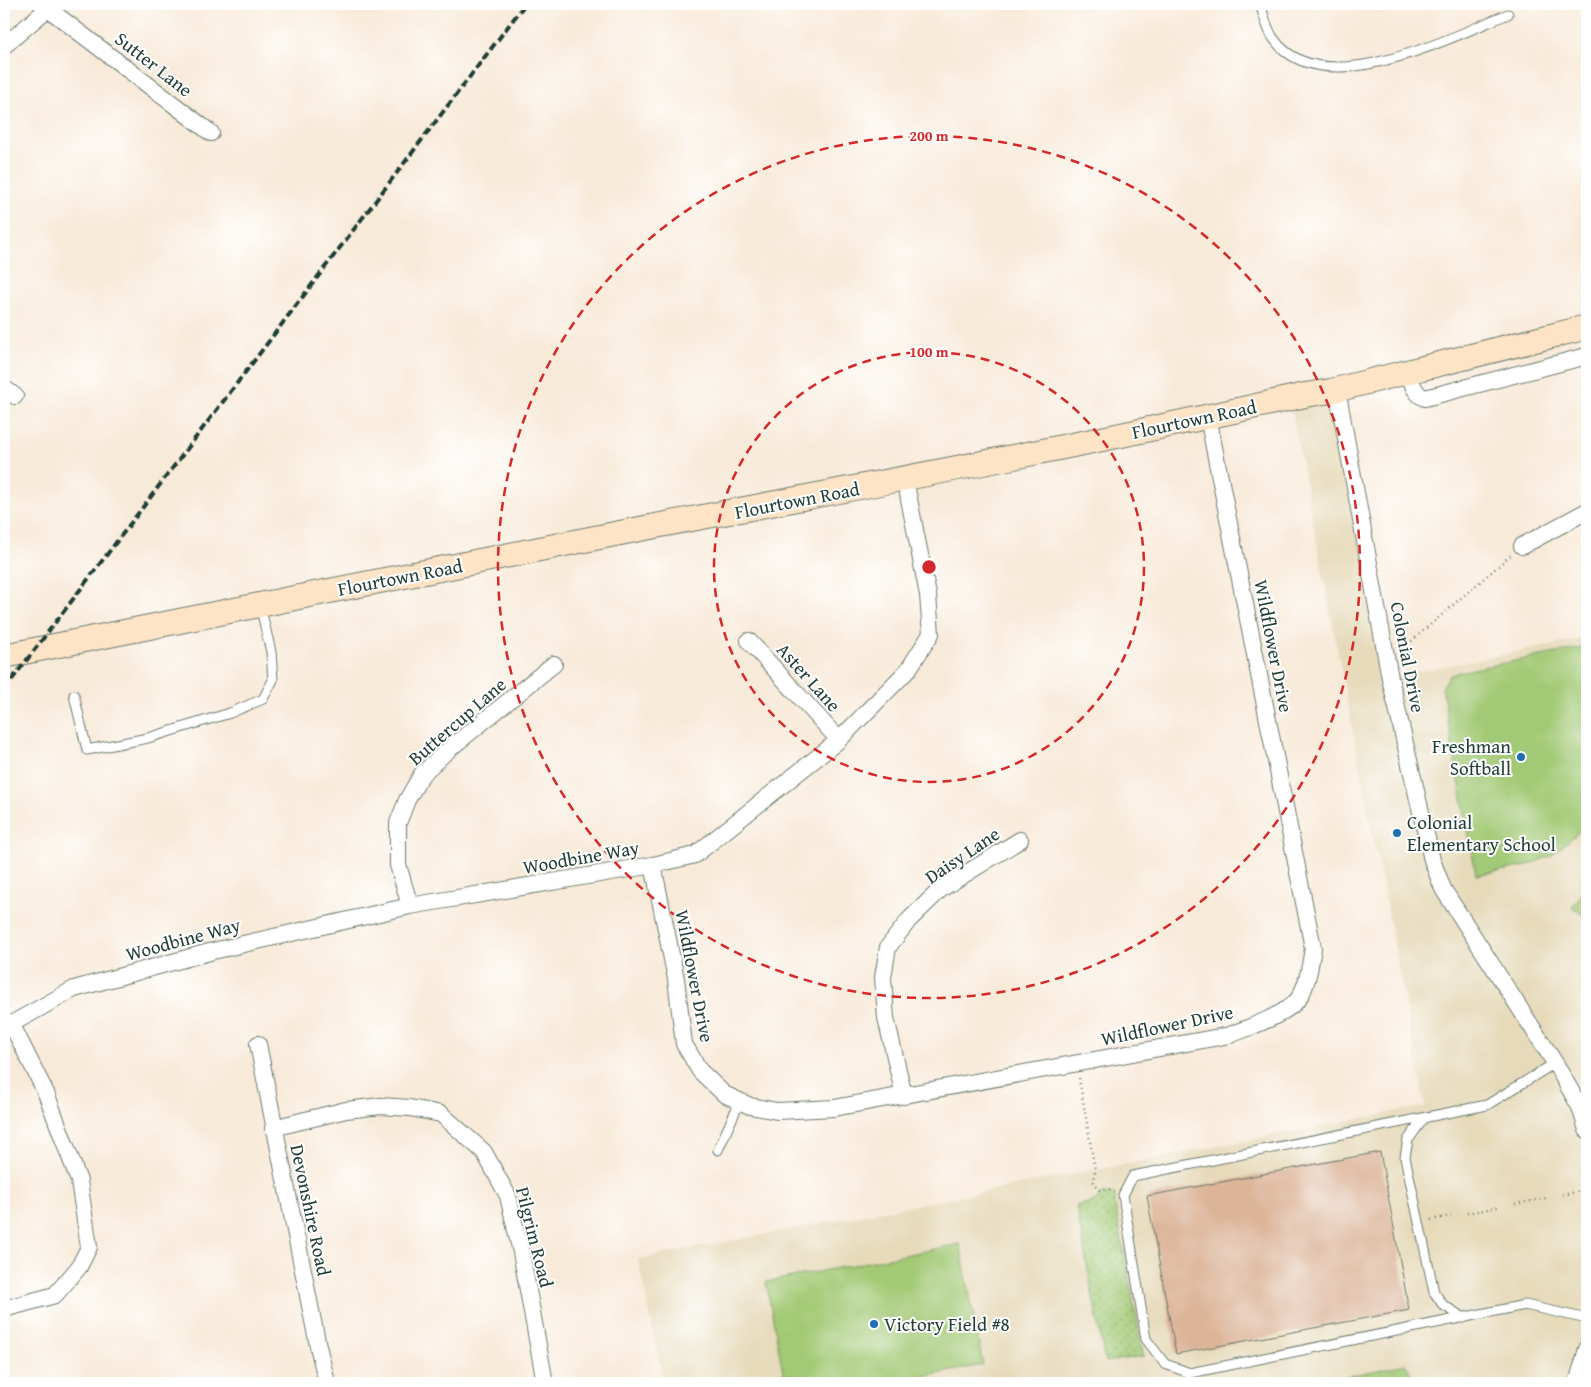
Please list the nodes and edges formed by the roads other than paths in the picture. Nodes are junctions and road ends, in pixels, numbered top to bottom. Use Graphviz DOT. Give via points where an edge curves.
graph roads {
  1 [pos="1260,4"];
  2 [pos="48,5"];
  3 [pos="1508,14"];
  4 [pos="4,46"];
  5 [pos="211,134"];
  6 [pos="1587,328"];
  7 [pos="1587,356"];
  8 [pos="1408,372"];
  9 [pos="1337,389"];
  10 [pos="1208,417"];
  11 [pos="905,479"];
  12 [pos="1587,511"];
  13 [pos="1522,546"];
  14 [pos="260,605"];
  15 [pos="749,641"];
  16 [pos="4,656"];
  17 [pos="554,664"];
  18 [pos="74,695"];
  19 [pos="839,740"];
  20 [pos="1020,840"];
  21 [pos="653,865"];
  22 [pos="410,906"];
  23 [pos="8,1026"];
  24 [pos="258,1044"];
  25 [pos="1556,1064"];
  26 [pos="904,1096"];
  27 [pos="740,1102"];
  28 [pos="1424,1118"];
  29 [pos="273,1128"];
  30 [pos="1587,1130"];
  31 [pos="718,1150"];
  32 [pos="4,1310"];
  33 [pos="1464,1318"];
  34 [pos="1587,1320"];
  35 [pos="1587,1349"];
  36 [pos="327,1383"];
  37 [pos="545,1383"];
  38 [pos="1577,1383"];
  1 -- 3 [label="lane" via="1273,39 1290,55 1311,66 1335,68 1373,64 1430,46"];
  2 -- 4 [label="street"];
  2 -- 5 [label="street, Sutter Lane"];
  6 -- 8 [label="main road, Flourtown Road"];
  7 -- 8 [label="street" via="1425,398 1415,391"];
  8 -- 9 [label="main road, Flourtown Road"];
  9 -- 10 [label="main road, Flourtown Road"];
  9 -- 25 [label="street, Colonial Drive" via="1390,678 1432,860 1443,889"];
  10 -- 11 [label="main road, Flourtown Road"];
  10 -- 26 [label="street, Wildflower Drive" via="1313,948 1308,975 1298,998 1280,1014 1230,1035"];
  11 -- 14 [label="main road, Flourtown Road"];
  11 -- 19 [label="street, Woodbine Way" via="928,596 931,634 908,670"];
  12 -- 13 [label="street"];
  14 -- 16 [label="main road, Flourtown Road"];
  14 -- 18 [label="lane" via="271,652 273,680 263,699 230,713 148,738 87,750"];
  15 -- 19 [label="street, Aster Lane"];
  17 -- 22 [label="street, Buttercup Lane" via="422,774 398,823 398,865"];
  19 -- 21 [label="street, Woodbine Way" via="695,855"];
  20 -- 26 [label="street, Daisy Lane" via="941,889 909,920 888,947 883,977 886,1018"];
  21 -- 22 [label="street, Woodbine Way"];
  21 -- 27 [label="street, Wildflower Drive" via="676,979 684,1044 700,1071 724,1094"];
  22 -- 23 [label="street, Woodbine Way" via="213,951 74,989"];
  23 -- 32 [label="street, Woodbine Way" via="46,1093 79,1181 89,1247 79,1267 55,1295"];
  24 -- 29 [label="street, Devonshire Road"];
  25 -- 28 [label="lane" via="1487,1105"];
  25 -- 30 [label="street, Colonial Drive" via="1580,1107"];
  26 -- 27 [label="street, Wildflower Drive" via="834,1108 777,1111"];
  27 -- 31 [label="lane"];
  28 -- 33 [label="lane" via="1408,1140 1405,1157 1434,1292 1443,1305"];
  28 -- 33 [label="lane" via="1133,1176 1123,1195 1146,1339 1166,1364 1190,1373"];
  29 -- 36 [label="street, Devonshire Road"];
  29 -- 37 [label="street, Pilgrim Road" via="346,1110 380,1106 410,1108 441,1114 484,1152 508,1196 522,1252"];
  33 -- 34 [label="lane" via="1525,1305"];
  35 -- 38 [label="street"];
}
